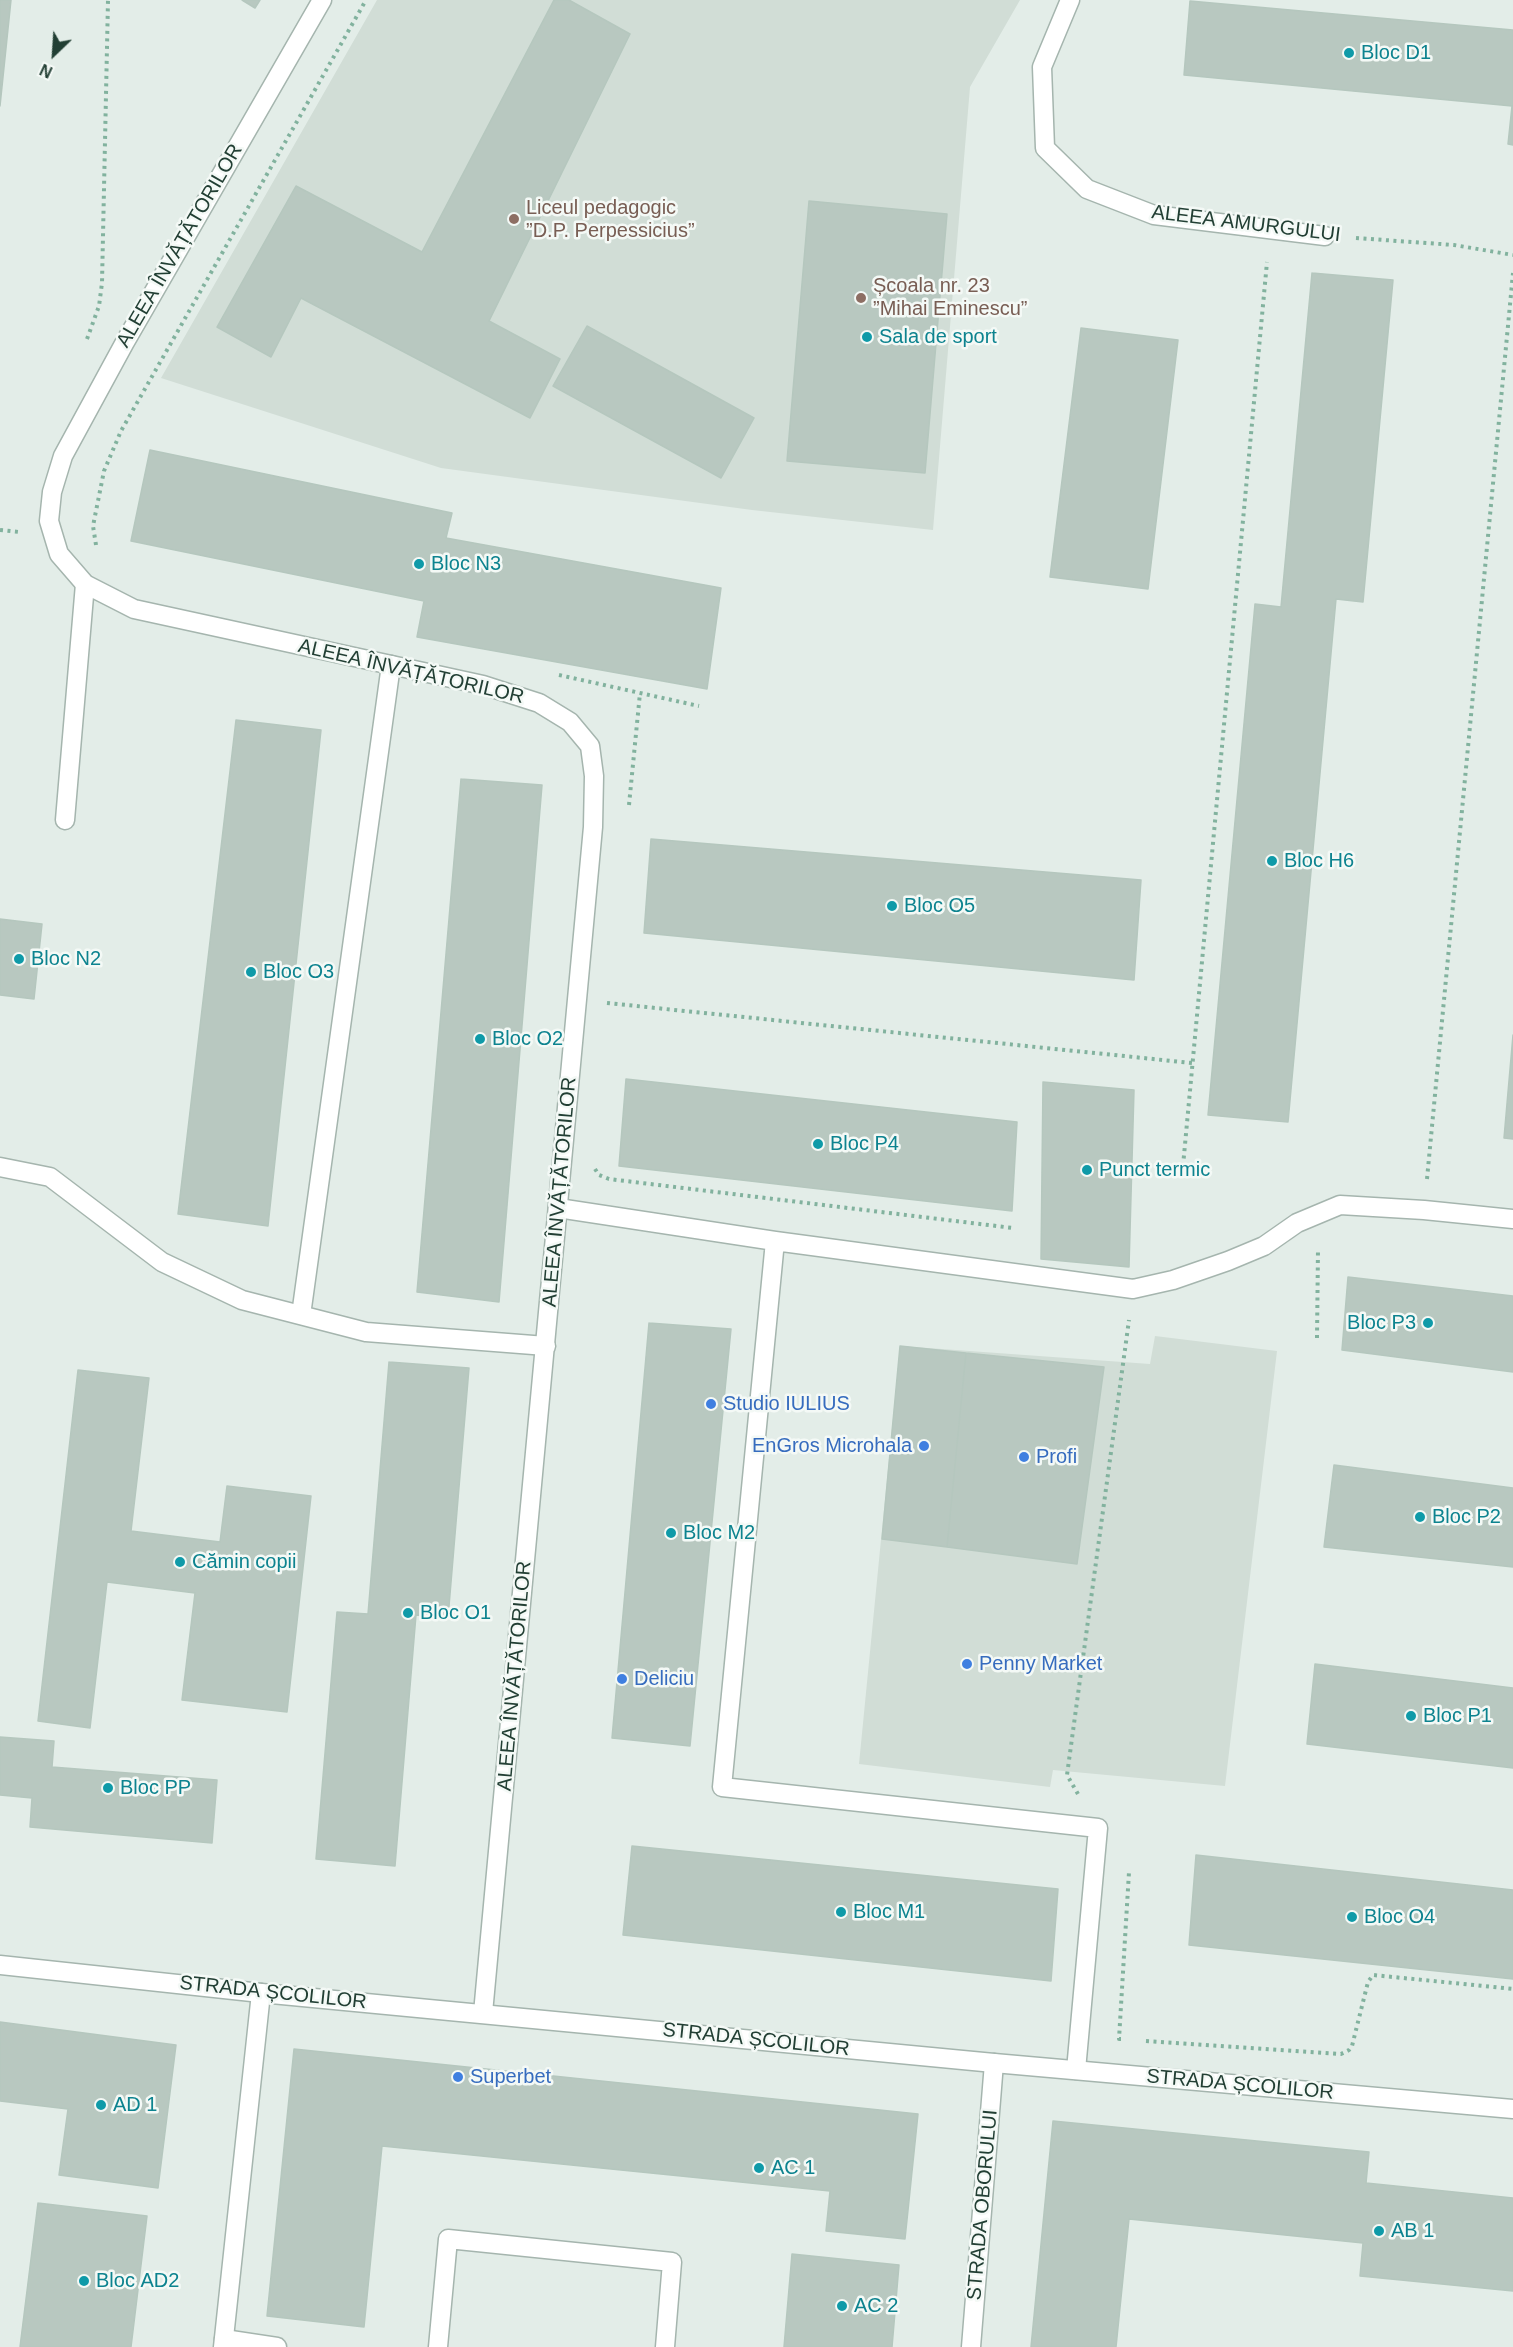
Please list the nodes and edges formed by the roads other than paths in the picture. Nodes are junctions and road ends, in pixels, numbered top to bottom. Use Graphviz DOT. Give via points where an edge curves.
graph roads {
  1 [pos="322,0"];
  2 [pos="1070,0"];
  3 [pos="1325,236"];
  4 [pos="85,584"];
  5 [pos="391,665"];
  6 [pos="65,820"];
  7 [pos="0,1167"];
  8 [pos="558,1208"];
  9 [pos="1513,1219"];
  10 [pos="775,1240"];
  11 [pos="301,1315"];
  12 [pos="546,1346"];
  13 [pos="0,1965"];
  14 [pos="261,1993"];
  15 [pos="483,2013"];
  16 [pos="994,2063"];
  17 [pos="1076,2070"];
  18 [pos="1513,2109"];
  19 [pos="224,2343"];
  20 [pos="277,2347"];
  21 [pos="438,2347"];
  22 [pos="665,2347"];
  23 [pos="971,2347"];
  1 -- 4 [label="street, ALEEA ÎNVĂȚĂTORILOR" via="63,456 52,492 49,521 59,554"];
  2 -- 3 [label="street, ALEEA AMURGULUI" via="1042,67 1045,148 1087,189 1154,215"];
  4 -- 5 [label="street, ALEEA ÎNVĂȚĂTORILOR" via="134,609"];
  4 -- 6 [label="street"];
  5 -- 8 [label="street, ALEEA ÎNVĂȚĂTORILOR" via="483,685 539,703 570,722 590,746 593,827"];
  5 -- 11 [label="street"];
  7 -- 11 [label="street" via="50,1177 162,1262 242,1300"];
  8 -- 10 [label="street"];
  8 -- 12 [label="street, ALEEA ÎNVĂȚĂTORILOR"];
  9 -- 10 [label="street" via="1340,1205 1297,1223 1228,1261 1133,1289"];
  10 -- 17 [label="street" via="722,1787 1098,1828"];
  11 -- 12 [label="street" via="366,1332"];
  12 -- 15 [label="street, ALEEA ÎNVĂȚĂTORILOR"];
  13 -- 14 [label="street, STRADA ȘCOLILOR"];
  14 -- 15 [label="street, STRADA ȘCOLILOR"];
  14 -- 19 [label="street"];
  15 -- 16 [label="street, STRADA ȘCOLILOR"];
  16 -- 17 [label="street, STRADA ȘCOLILOR"];
  16 -- 23 [label="street, STRADA OBORULUI"];
  17 -- 18 [label="street, STRADA ȘCOLILOR"];
  19 -- 20 [label="street"];
  21 -- 22 [label="street" via="448,2239 672,2262"];
}
